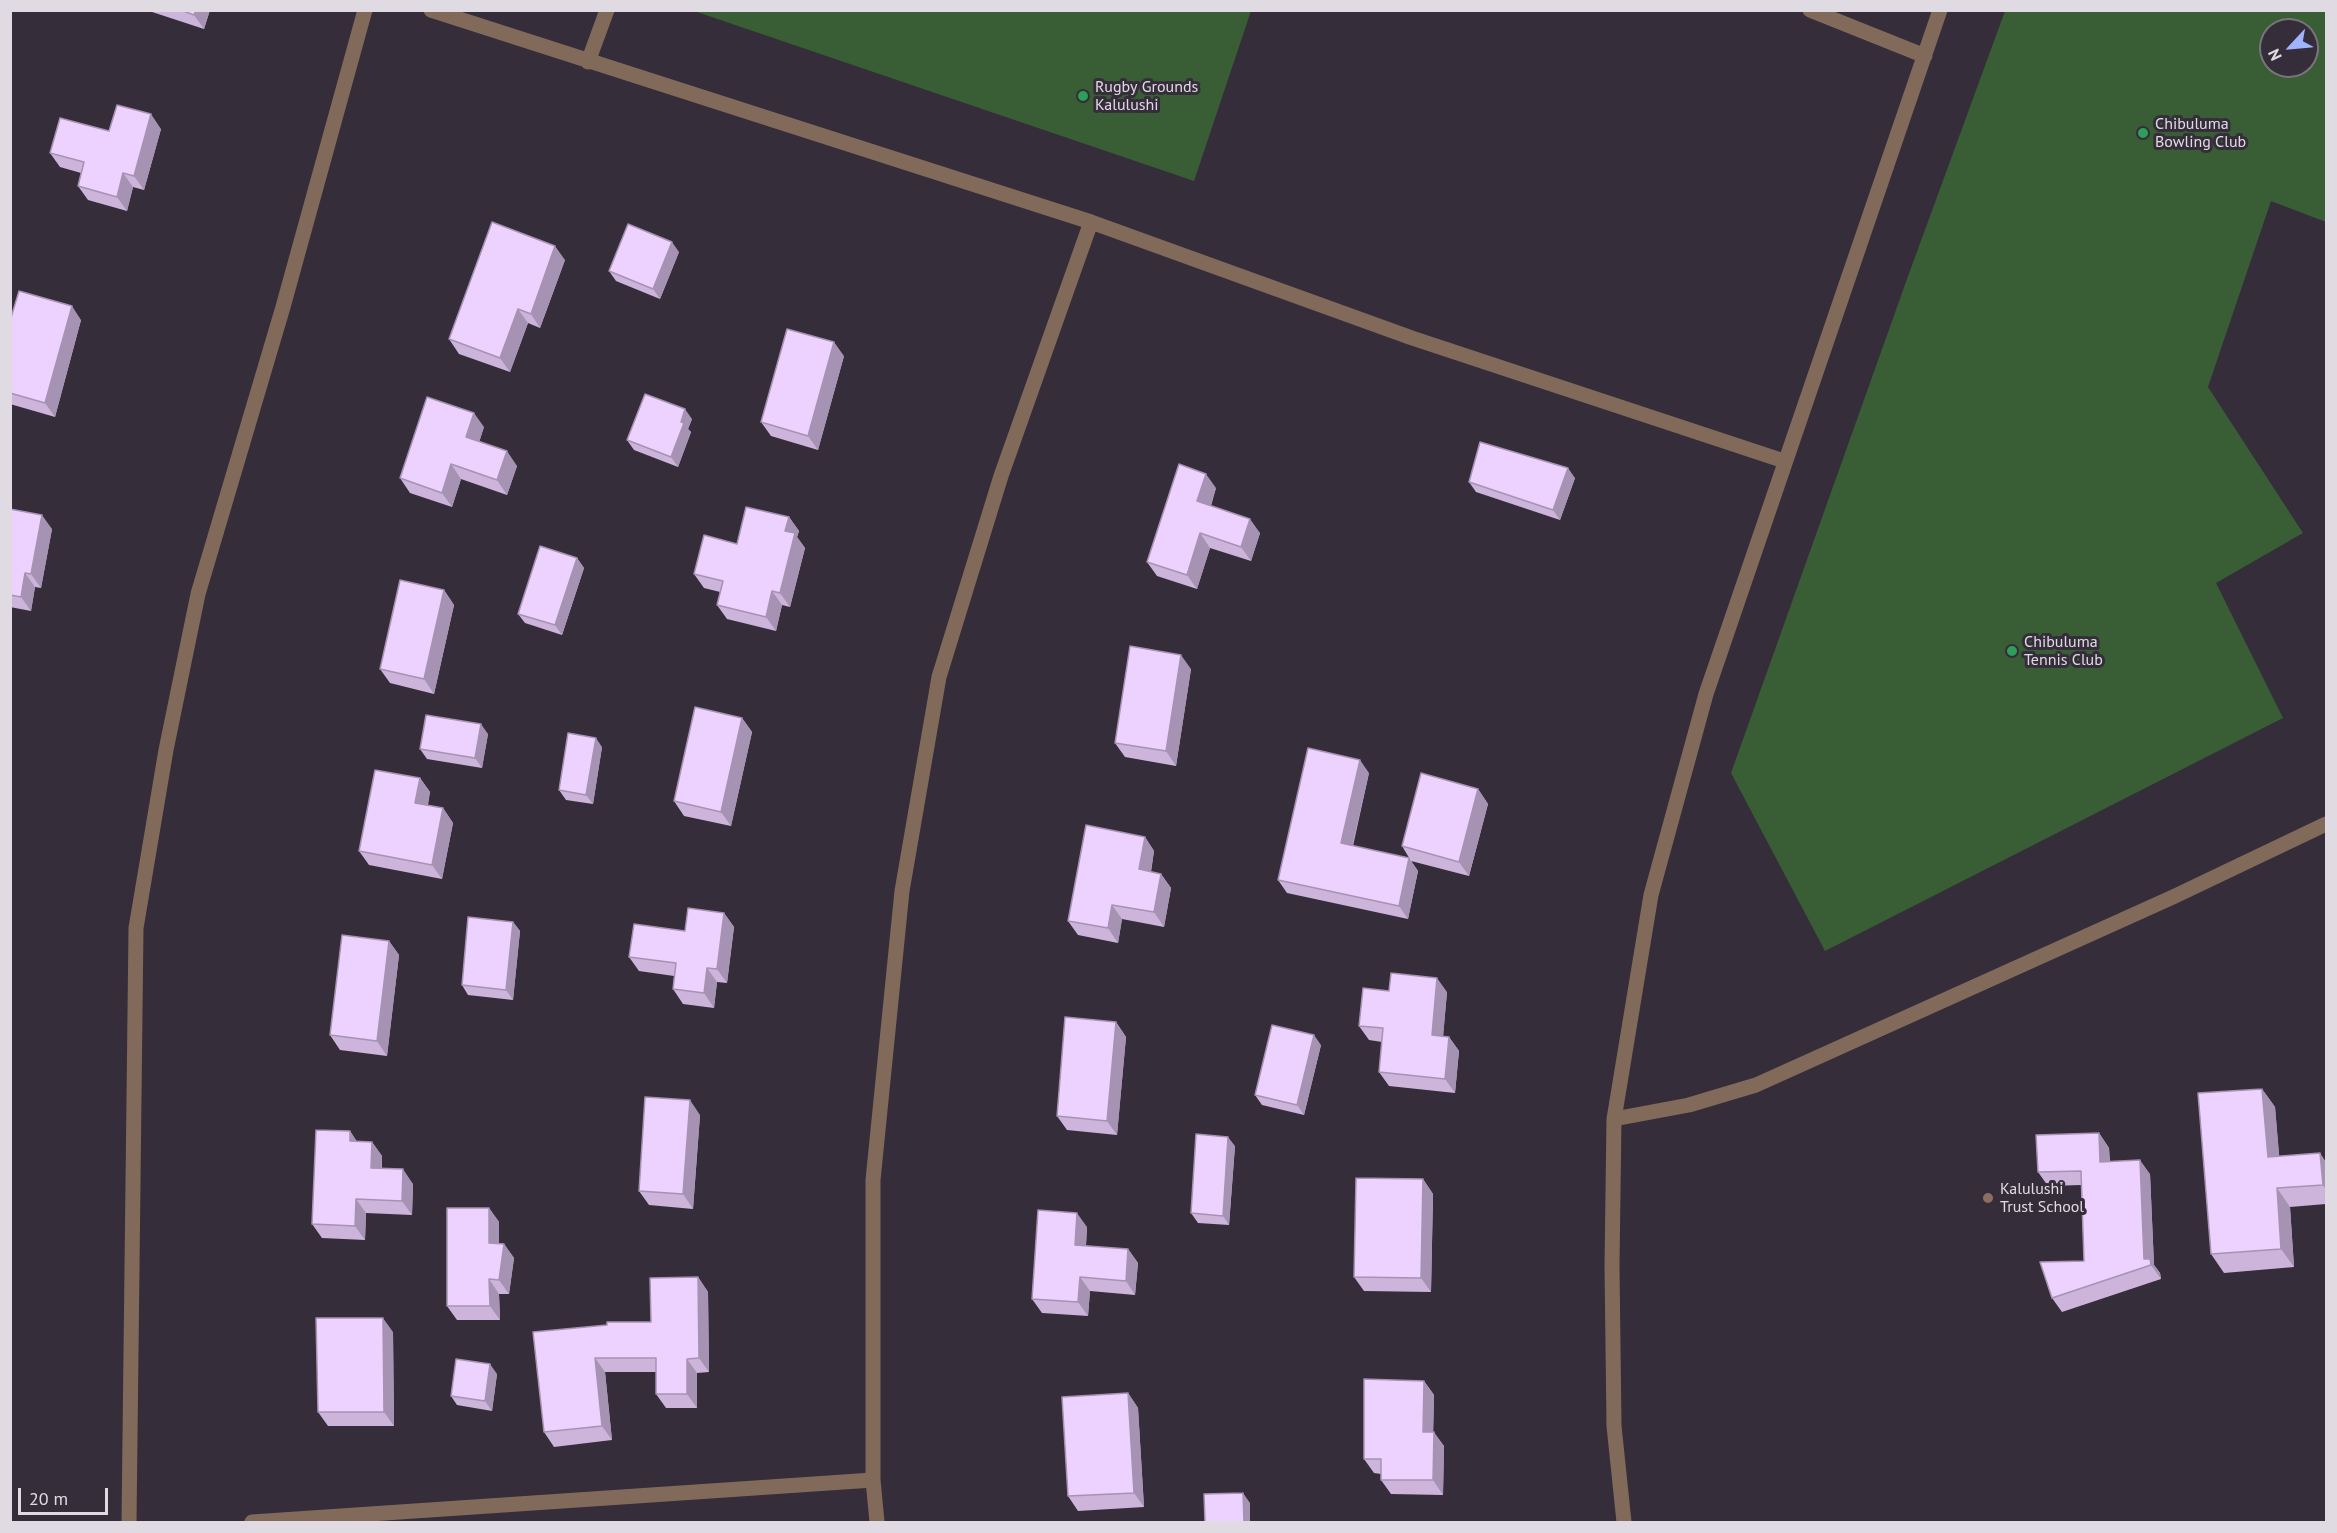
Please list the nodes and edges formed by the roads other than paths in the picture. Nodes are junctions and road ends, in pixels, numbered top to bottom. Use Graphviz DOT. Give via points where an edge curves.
graph roads {
  1 [pos="365,10"];
  2 [pos="431,10"];
  3 [pos="607,10"];
  4 [pos="1810,10"];
  5 [pos="1940,10"];
  6 [pos="1925,56"];
  7 [pos="588,62"];
  8 [pos="1091,222"];
  9 [pos="1784,461"];
  10 [pos="2326,824"];
  11 [pos="1614,1119"];
  12 [pos="873,1480"];
  13 [pos="129,1522"];
  14 [pos="252,1522"];
  15 [pos="877,1522"];
  16 [pos="1624,1522"];
  1 -- 13 [label="street" via="198,594 136,928"];
  2 -- 7 [label="street"];
  3 -- 7 [label="street"];
  4 -- 6 [label="street"];
  5 -- 6 [label="street"];
  6 -- 9 [label="street"];
  7 -- 8 [label="street"];
  8 -- 9 [label="street" via="1412,338"];
  8 -- 12 [label="street" via="991,510 939,677 927,745 902,891 873,1180"];
  9 -- 11 [label="street" via="1706,694 1651,895"];
  10 -- 11 [label="street" via="1756,1085 1689,1105"];
  11 -- 16 [label="street" via="1614,1426"];
  12 -- 14 [label="street"];
  12 -- 15 [label="street"];
}
